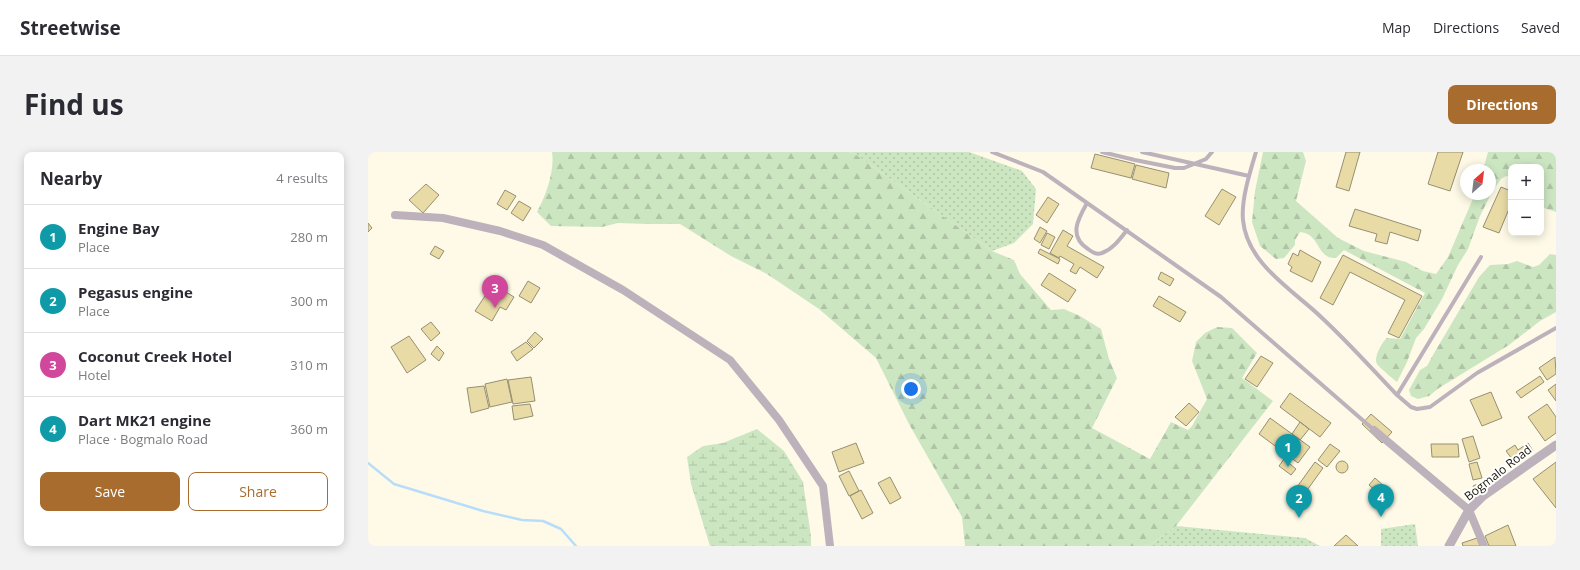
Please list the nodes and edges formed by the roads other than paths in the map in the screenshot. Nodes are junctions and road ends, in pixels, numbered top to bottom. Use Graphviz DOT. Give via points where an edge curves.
graph roads {
  1 [pos="992,152"];
  2 [pos="1102,152"];
  3 [pos="1142,152"];
  4 [pos="1212,152"];
  5 [pos="1256,152"];
  6 [pos="1194,164"];
  7 [pos="1249,176"];
  8 [pos="1087,203"];
  9 [pos="395,215"];
  10 [pos="1128,230"];
  11 [pos="1481,257"];
  12 [pos="1556,328"];
  13 [pos="1398,395"];
  14 [pos="1374,430"];
  15 [pos="1556,445"];
  16 [pos="1469,510"];
  17 [pos="830,546"];
  18 [pos="1449,546"];
  19 [pos="1484,546"];
  1 -- 8 [label="lane" via="1043,172"];
  2 -- 6 [label="lane" via="1171,167 1184,168"];
  3 -- 6 [label="lane"];
  4 -- 6 [label="lane" via="1206,159"];
  5 -- 7 [label="lane"];
  6 -- 7 [label="lane"];
  7 -- 13 [label="lane" via="1243,205 1243,220 1247,236 1257,256 1280,282 1321,316"];
  8 -- 10 [label="lane"];
  8 -- 10 [label="lane" via="1076,232 1082,245 1095,254 1101,254 1114,247"];
  9 -- 17 [label="street" via="443,218 500,231 543,245 623,290 730,360 779,420 823,486"];
  10 -- 14 [label="lane" via="1221,297"];
  11 -- 13 [label="lane"];
  12 -- 13 [label="lane" via="1477,373 1430,407 1411,407"];
  14 -- 16 [label="street"];
  15 -- 16 [label="street, Bogmalo Road" via="1483,496"];
  16 -- 18 [label="street, Bogmalo Road"];
  16 -- 19 [label="street"];
}
